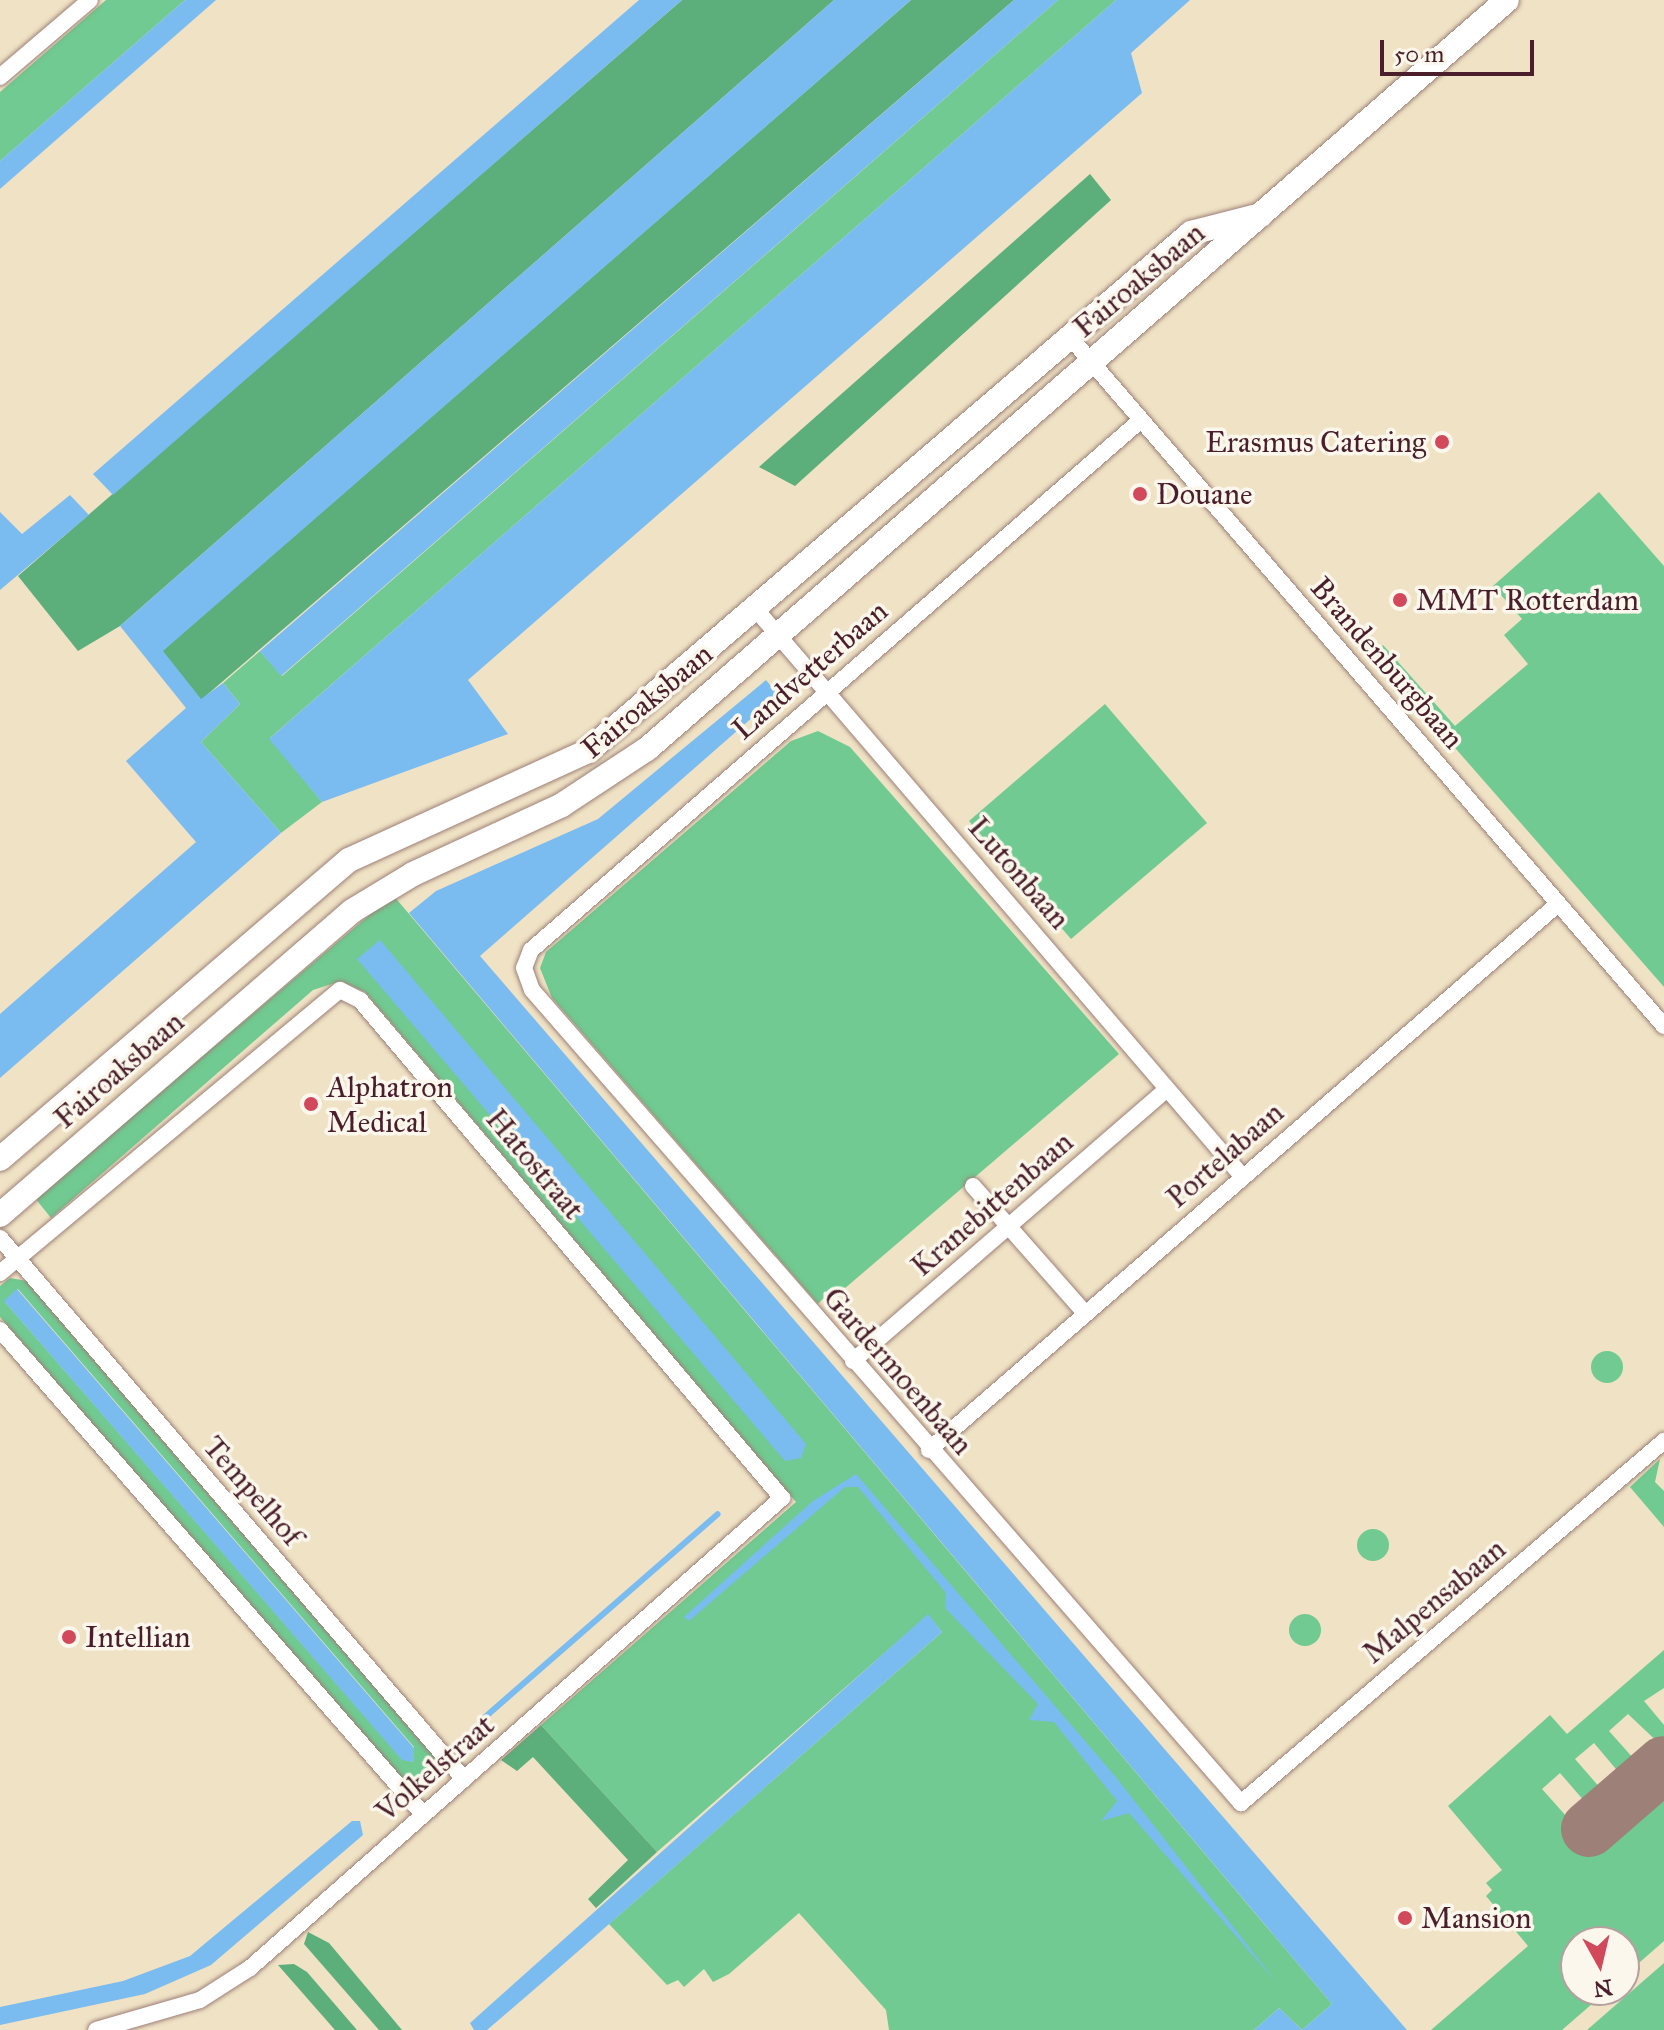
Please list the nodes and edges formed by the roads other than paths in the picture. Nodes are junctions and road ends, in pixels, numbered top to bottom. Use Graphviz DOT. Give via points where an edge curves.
graph roads {
  1 [pos="90,0"];
  2 [pos="1507,0"];
  3 [pos="0,77"];
  4 [pos="1263,214"];
  5 [pos="1069,336"];
  6 [pos="1092,362"];
  7 [pos="1141,420"];
  8 [pos="753,606"];
  9 [pos="776,633"];
  10 [pos="828,693"];
  11 [pos="1558,904"];
  12 [pos="524,968"];
  13 [pos="1664,1026"];
  14 [pos="1167,1089"];
  15 [pos="0,1159"];
  16 [pos="1243,1177"];
  17 [pos="973,1186"];
  18 [pos="0,1215"];
  19 [pos="1008,1226"];
  20 [pos="0,1238"];
  21 [pos="18,1258"];
  22 [pos="0,1273"];
  23 [pos="1085,1313"];
  24 [pos="0,1330"];
  25 [pos="853,1361"];
  26 [pos="1664,1441"];
  27 [pos="929,1450"];
  28 [pos="782,1498"];
  29 [pos="464,1779"];
  30 [pos="1241,1803"];
  31 [pos="423,1814"];
  32 [pos="96,2030"];
  1 -- 3 [label="street"];
  2 -- 4 [label="main road, Fairoaksbaan"];
  4 -- 5 [label="main road, Fairoaksbaan" via="1191,233"];
  4 -- 6 [label="main road, Fairoaksbaan"];
  5 -- 6 [label="street, Brandenburgbaan"];
  5 -- 8 [label="main road, Fairoaksbaan"];
  6 -- 7 [label="street, Brandenburgbaan"];
  6 -- 9 [label="main road, Fairoaksbaan"];
  7 -- 10 [label="street, Landvetterbaan"];
  7 -- 11 [label="street, Brandenburgbaan"];
  8 -- 9 [label="street, Lutonbaan"];
  8 -- 15 [label="main road, Fairoaksbaan" via="588,751 349,860"];
  9 -- 10 [label="street, Lutonbaan"];
  9 -- 18 [label="main road, Fairoaksbaan" via="608,779 352,911"];
  10 -- 12 [label="street, Landvetterbaan" via="531,950"];
  10 -- 14 [label="street, Lutonbaan"];
  11 -- 13 [label="street, Brandenburgbaan"];
  11 -- 16 [label="street, Portelabaan"];
  12 -- 25 [label="street, Gardermoenbaan" via="532,990"];
  14 -- 16 [label="street, Lutonbaan"];
  14 -- 19 [label="street, Kranebittenbaan"];
  16 -- 23 [label="street, Portelabaan"];
  17 -- 19 [label="street"];
  19 -- 23 [label="street"];
  19 -- 25 [label="street, Kranebittenbaan"];
  20 -- 21 [label="street, Tempelhof"];
  21 -- 22 [label="street, Hatostraat"];
  21 -- 28 [label="street, Hatostraat" via="340,990 360,1000"];
  21 -- 29 [label="street, Tempelhof"];
  23 -- 27 [label="street, Portelabaan"];
  24 -- 31 [label="street"];
  25 -- 27 [label="street, Gardermoenbaan"];
  26 -- 30 [label="street, Malpensabaan"];
  27 -- 30 [label="street, Gardermoenbaan"];
  28 -- 29 [label="street, Volkelstraat"];
  29 -- 31 [label="street, Volkelstraat"];
  31 -- 32 [label="street, Volkelstraat" via="250,1968 200,2000"];
}
